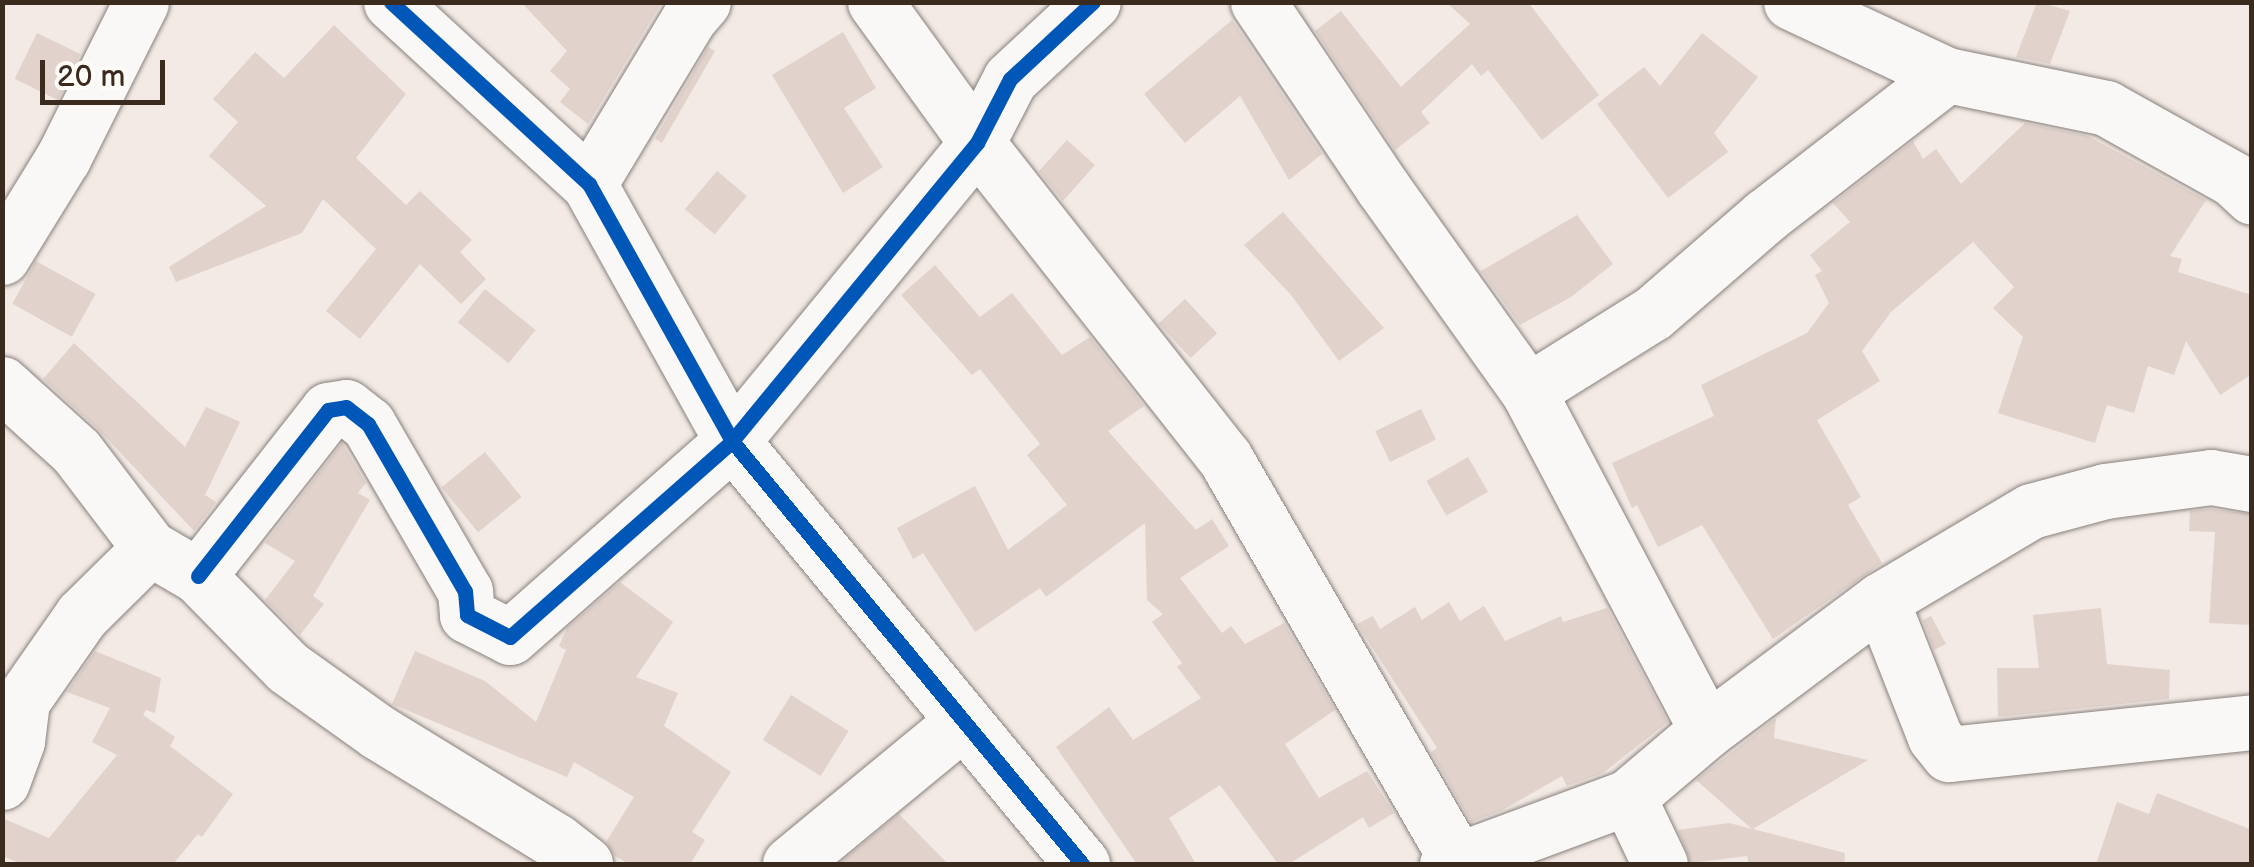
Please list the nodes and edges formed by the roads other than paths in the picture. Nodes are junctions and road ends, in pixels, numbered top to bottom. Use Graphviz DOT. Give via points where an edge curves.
graph roads {
  1 [pos="141,2"];
  2 [pos="391,2"];
  3 [pos="703,2"];
  4 [pos="875,2"];
  5 [pos="1093,2"];
  6 [pos="1258,2"];
  7 [pos="1792,2"];
  8 [pos="1947,75"];
  9 [pos="977,143"];
  10 [pos="589,184"];
  11 [pos="2252,197"];
  12 [pos="2,256"];
  13 [pos="2,384"];
  14 [pos="1528,390"];
  15 [pos="732,441"];
  16 [pos="2252,484"];
  17 [pos="150,548"];
  18 [pos="198,576"];
  19 [pos="1881,600"];
  20 [pos="962,722"];
  21 [pos="2252,722"];
  22 [pos="1707,730"];
  23 [pos="8,752"];
  24 [pos="1628,796"];
  25 [pos="1451,861"];
  26 [pos="585,864"];
  27 [pos="790,864"];
  28 [pos="1082,864"];
  29 [pos="1660,864"];
  1 -- 12 [label="street" via="63,158"];
  2 -- 10 [label="street"];
  3 -- 10 [label="street"];
  4 -- 9 [label="street"];
  5 -- 9 [label="street" via="1010,79"];
  6 -- 14 [label="street"];
  7 -- 8 [label="street"];
  8 -- 11 [label="street" via="2106,108"];
  8 -- 14 [label="street" via="1764,216 1653,313"];
  9 -- 15 [label="street"];
  9 -- 25 [label="street" via="1225,458"];
  10 -- 15 [label="street"];
  13 -- 17 [label="street" via="76,451"];
  14 -- 22 [label="street"];
  15 -- 18 [label="street" via="510,637 467,614 464,591 368,424 346,407 328,410"];
  15 -- 20 [label="street"];
  16 -- 19 [label="street" via="2211,477 2105,491 2030,511"];
  17 -- 18 [label="street"];
  17 -- 23 [label="street" via="82,615 22,701"];
  18 -- 26 [label="street" via="287,667"];
  19 -- 21 [label="street" via="1935,737 1949,754"];
  19 -- 22 [label="street"];
  20 -- 27 [label="street"];
  20 -- 28 [label="street"];
  22 -- 24 [label="street"];
  24 -- 25 [label="street"];
  24 -- 29 [label="street"];
}
